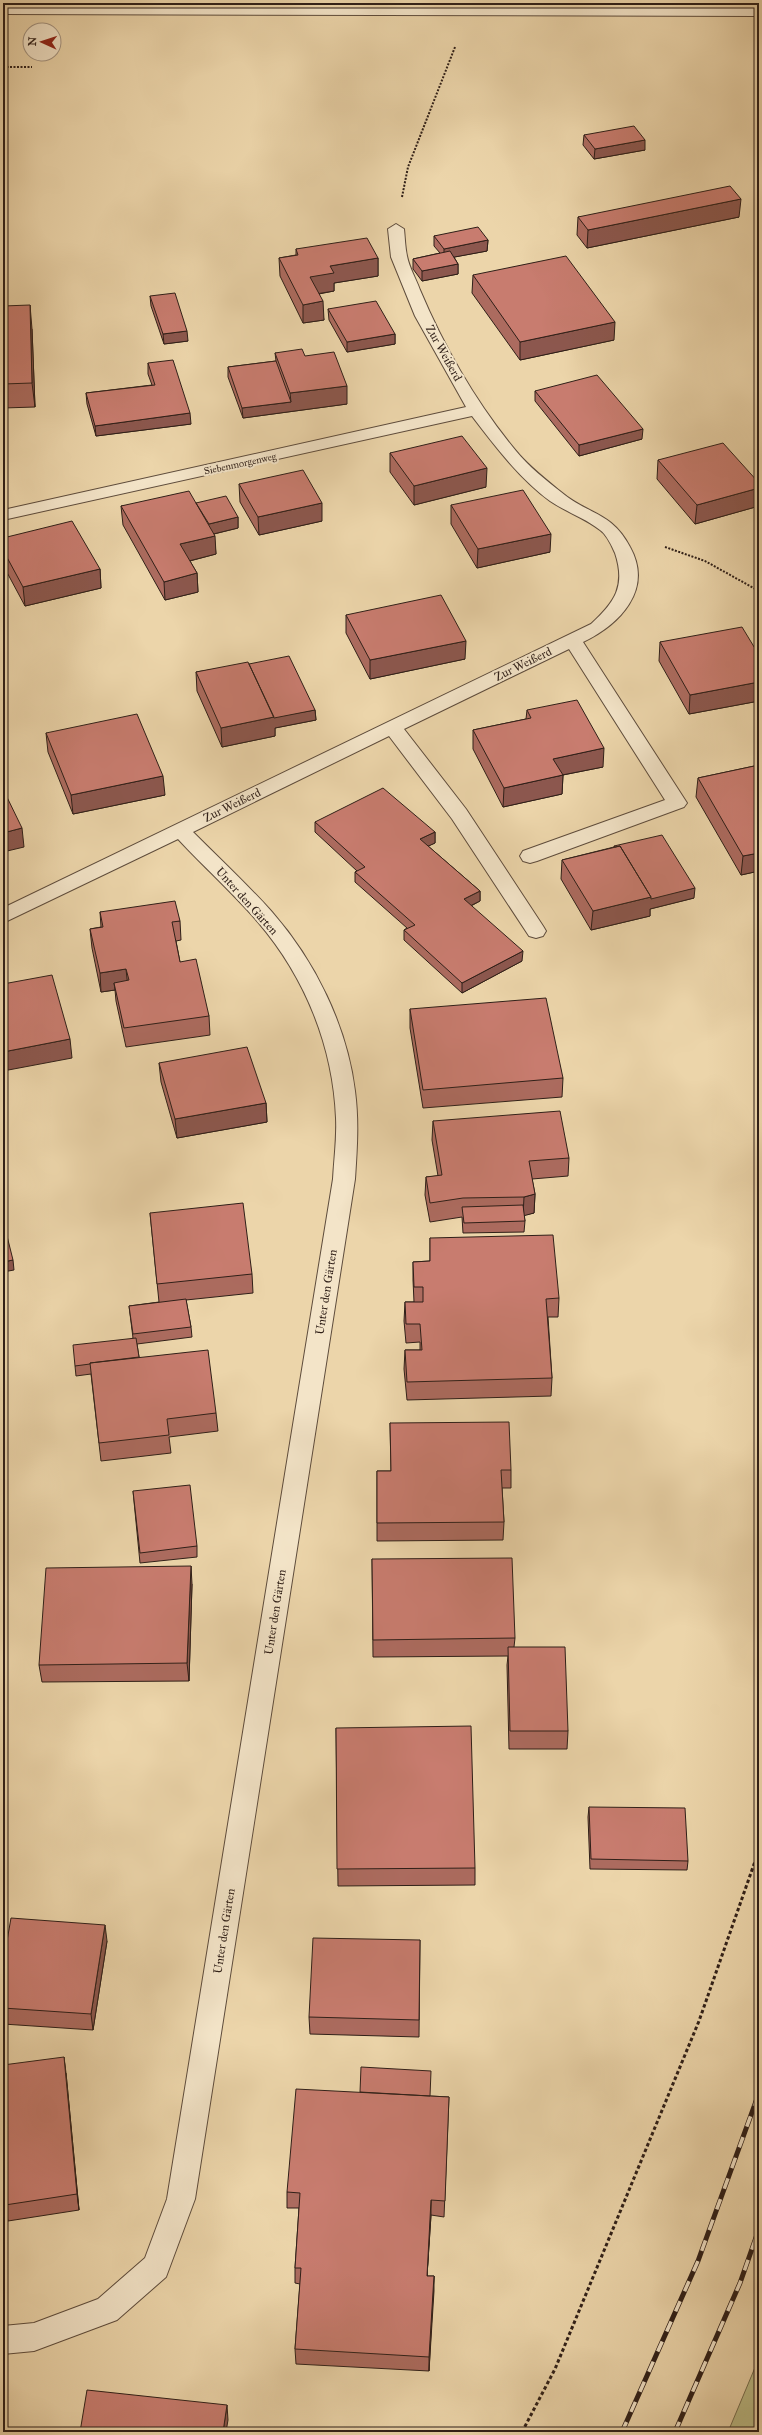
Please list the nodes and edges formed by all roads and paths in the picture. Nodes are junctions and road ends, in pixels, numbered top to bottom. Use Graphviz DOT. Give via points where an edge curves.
graph roads {
  1 [pos="3,10"];
  2 [pos="759,12"];
  3 [pos="456,44"];
  4 [pos="3,67"];
  5 [pos="32,67"];
  6 [pos="396,229"];
  7 [pos="476,410"];
  8 [pos="3,515"];
  9 [pos="608,527"];
  10 [pos="759,591"];
  11 [pos="572,640"];
  12 [pos="392,727"];
  13 [pos="180,830"];
  14 [pos="530,856"];
  15 [pos="3,916"];
  16 [pos="536,931"];
  17 [pos="759,1850"];
  18 [pos="3,2340"];
  19 [pos="522,2432"];
  1 -- 2 [label="street"];
  3 -- 6 [label="path" via="408,167"];
  4 -- 5 [label="path"];
  6 -- 7 [label="street, Zur Weißerd" via="399,257 423,316"];
  7 -- 8 [label="street, Siebenmorgenweg"];
  7 -- 9 [label="street, Zur Weißerd" via="511,456 556,497"];
  9 -- 10 [label="path" via="705,561"];
  9 -- 11 [label="street, Zur Weißerd" via="622,548 629,569 627,590 616,611 597,628"];
  11 -- 12 [label="street, Zur Weißerd"];
  11 -- 14 [label="street" via="677,803"];
  12 -- 13 [label="street, Zur Weißerd"];
  12 -- 16 [label="street" via="459,814"];
  13 -- 15 [label="street, Zur Weißerd"];
  13 -- 18 [label="street, Unter den Gärten" via="266,918 298,962 324,1012 340,1064 347,1118 344,1179 181,2198 156,2267 107,2310 34,2337"];
  17 -- 19 [label="path" via="699,2021 555,2369"];
}
